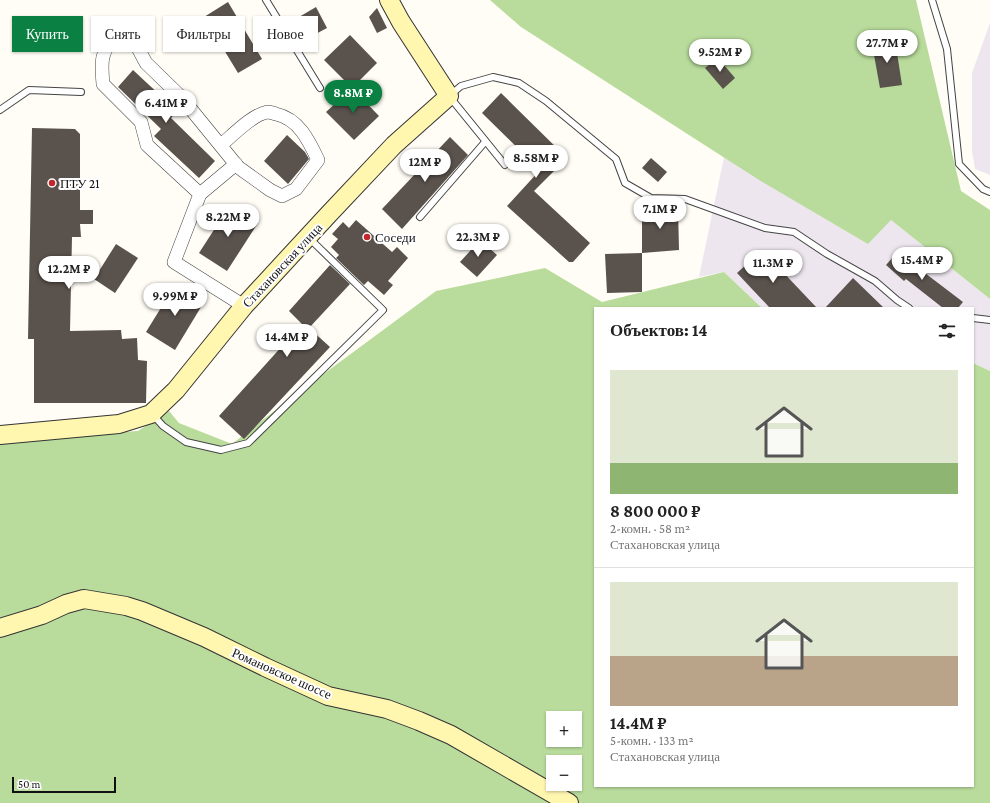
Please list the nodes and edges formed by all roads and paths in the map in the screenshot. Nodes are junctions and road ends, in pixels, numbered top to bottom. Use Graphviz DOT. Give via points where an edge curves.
graph roads {
  1 [pos="266,0"];
  2 [pos="389,0"];
  3 [pos="932,0"];
  4 [pos="320,88"];
  5 [pos="81,92"];
  6 [pos="449,96"];
  7 [pos="0,110"];
  8 [pos="485,142"];
  9 [pos="221,145"];
  10 [pos="236,164"];
  11 [pos="505,166"];
  12 [pos="990,192"];
  13 [pos="200,194"];
  14 [pos="420,217"];
  15 [pos="308,237"];
  16 [pos="244,306"];
  17 [pos="908,307"];
  18 [pos="974,318"];
  19 [pos="990,320"];
  20 [pos="151,414"];
  21 [pos="0,435"];
  22 [pos="4,627"];
  23 [pos="569,803"];
  1 -- 4 [label="lane"];
  2 -- 6 [label="main road"];
  3 -- 12 [label="lane" via="947,49 959,164 983,189"];
  5 -- 7 [label="lane" via="29,90"];
  6 -- 8 [label="lane"];
  6 -- 15 [label="main road, Стахановская улица" via="394,146"];
  6 -- 17 [label="lane" via="461,86 493,77 518,83 546,101 616,159 625,183 651,198 685,199 765,228 794,232 875,281"];
  8 -- 11 [label="lane"];
  8 -- 14 [label="lane"];
  9 -- 10 [label="street"];
  9 -- 10 [label="street" via="255,118 267,112 295,123 309,139 318,160 296,189 282,196"];
  9 -- 13 [label="street" via="181,97 146,63 133,39 116,34 106,47 101,62 103,84 141,122 147,145"];
  10 -- 13 [label="street"];
  13 -- 16 [label="street" via="174,262"];
  15 -- 16 [label="main road, Стахановская улица"];
  15 -- 20 [label="lane" via="383,310 248,443 221,450 186,442"];
  16 -- 20 [label="main road, Стахановская улица" via="176,390"];
  18 -- 19 [label="lane"];
  20 -- 21 [label="main road, Стахановская улица" via="119,424"];
  22 -- 23 [label="main road, Романовское шоссе" via="84,599 126,606 204,637 328,696 387,709 419,720 451,735"];
}
